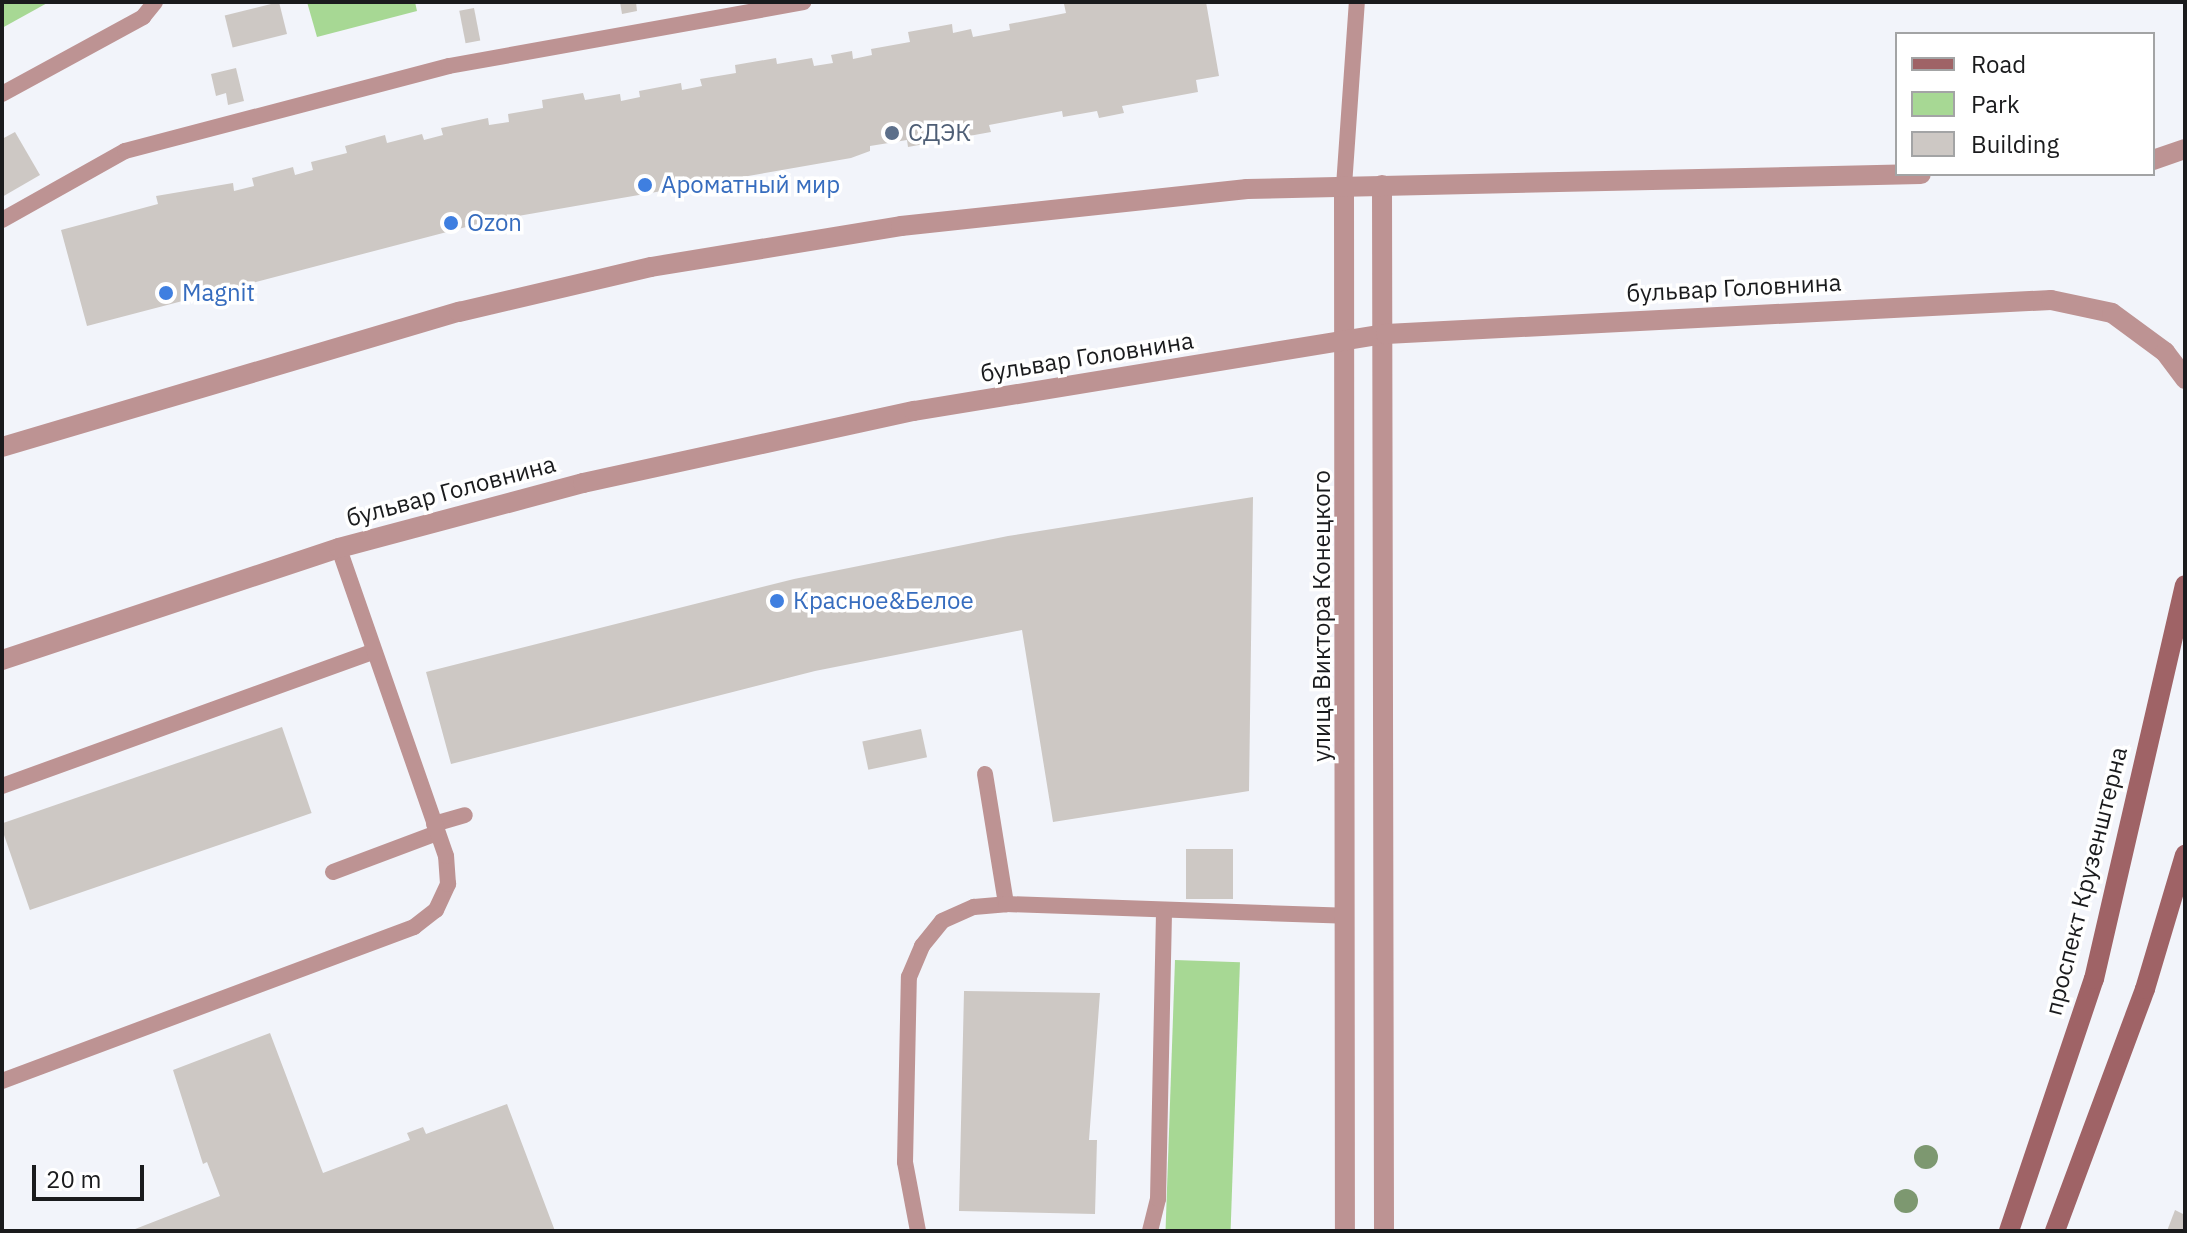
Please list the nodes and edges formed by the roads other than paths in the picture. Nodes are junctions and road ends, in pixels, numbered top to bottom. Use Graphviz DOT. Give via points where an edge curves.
graph roads {
  1 [pos="155,2"];
  2 [pos="803,2"];
  3 [pos="1357,2"];
  4 [pos="2,94"];
  5 [pos="2185,149"];
  6 [pos="2155,159"];
  7 [pos="1895,175"];
  8 [pos="1382,185"];
  9 [pos="1344,186"];
  10 [pos="2,220"];
  11 [pos="1386,334"];
  12 [pos="1347,340"];
  13 [pos="2185,379"];
  14 [pos="2,447"];
  15 [pos="339,548"];
  16 [pos="2185,585"];
  17 [pos="373,652"];
  18 [pos="2,660"];
  19 [pos="985,774"];
  20 [pos="2,786"];
  21 [pos="465,815"];
  22 [pos="435,828"];
  23 [pos="2185,855"];
  24 [pos="333,872"];
  25 [pos="1006,904"];
  26 [pos="1164,912"];
  27 [pos="1346,916"];
  28 [pos="2,1081"];
  29 [pos="918,1231"];
  30 [pos="1150,1231"];
  31 [pos="1345,1231"];
  32 [pos="1384,1231"];
  33 [pos="2009,1231"];
  34 [pos="2055,1231"];
  1 -- 4 [label="lane" via="143,17"];
  2 -- 10 [label="lane" via="449,66 125,151"];
  3 -- 9 [label="lane, улица Виктора Конецкого"];
  5 -- 6 [label="street"];
  7 -- 8 [label="street"];
  8 -- 9 [label="street"];
  8 -- 11 [label="street"];
  9 -- 12 [label="street, улица Виктора Конецкого"];
  9 -- 14 [label="street" via="1247,189 901,226 651,267 459,312"];
  11 -- 12 [label="street, бульвар Головнина"];
  11 -- 13 [label="street, бульвар Головнина" via="2051,300 2112,313 2165,352"];
  11 -- 32 [label="street"];
  12 -- 15 [label="street, бульвар Головнина" via="914,411 583,483"];
  12 -- 27 [label="street, улица Виктора Конецкого"];
  15 -- 17 [label="lane"];
  15 -- 18 [label="street, бульвар Головнина"];
  16 -- 33 [label="main road, проспект Крузенштерна" via="2094,979"];
  17 -- 20 [label="lane"];
  17 -- 22 [label="lane"];
  19 -- 25 [label="lane"];
  21 -- 22 [label="lane"];
  22 -- 24 [label="lane"];
  22 -- 28 [label="lane" via="448,884 436,910 414,927"];
  23 -- 34 [label="main road" via="2145,989"];
  25 -- 26 [label="lane"];
  25 -- 29 [label="lane" via="974,907 942,921 922,946 909,977 905,1162"];
  26 -- 27 [label="lane"];
  26 -- 30 [label="lane" via="1158,1199"];
  27 -- 31 [label="street, улица Виктора Конецкого"];
}
